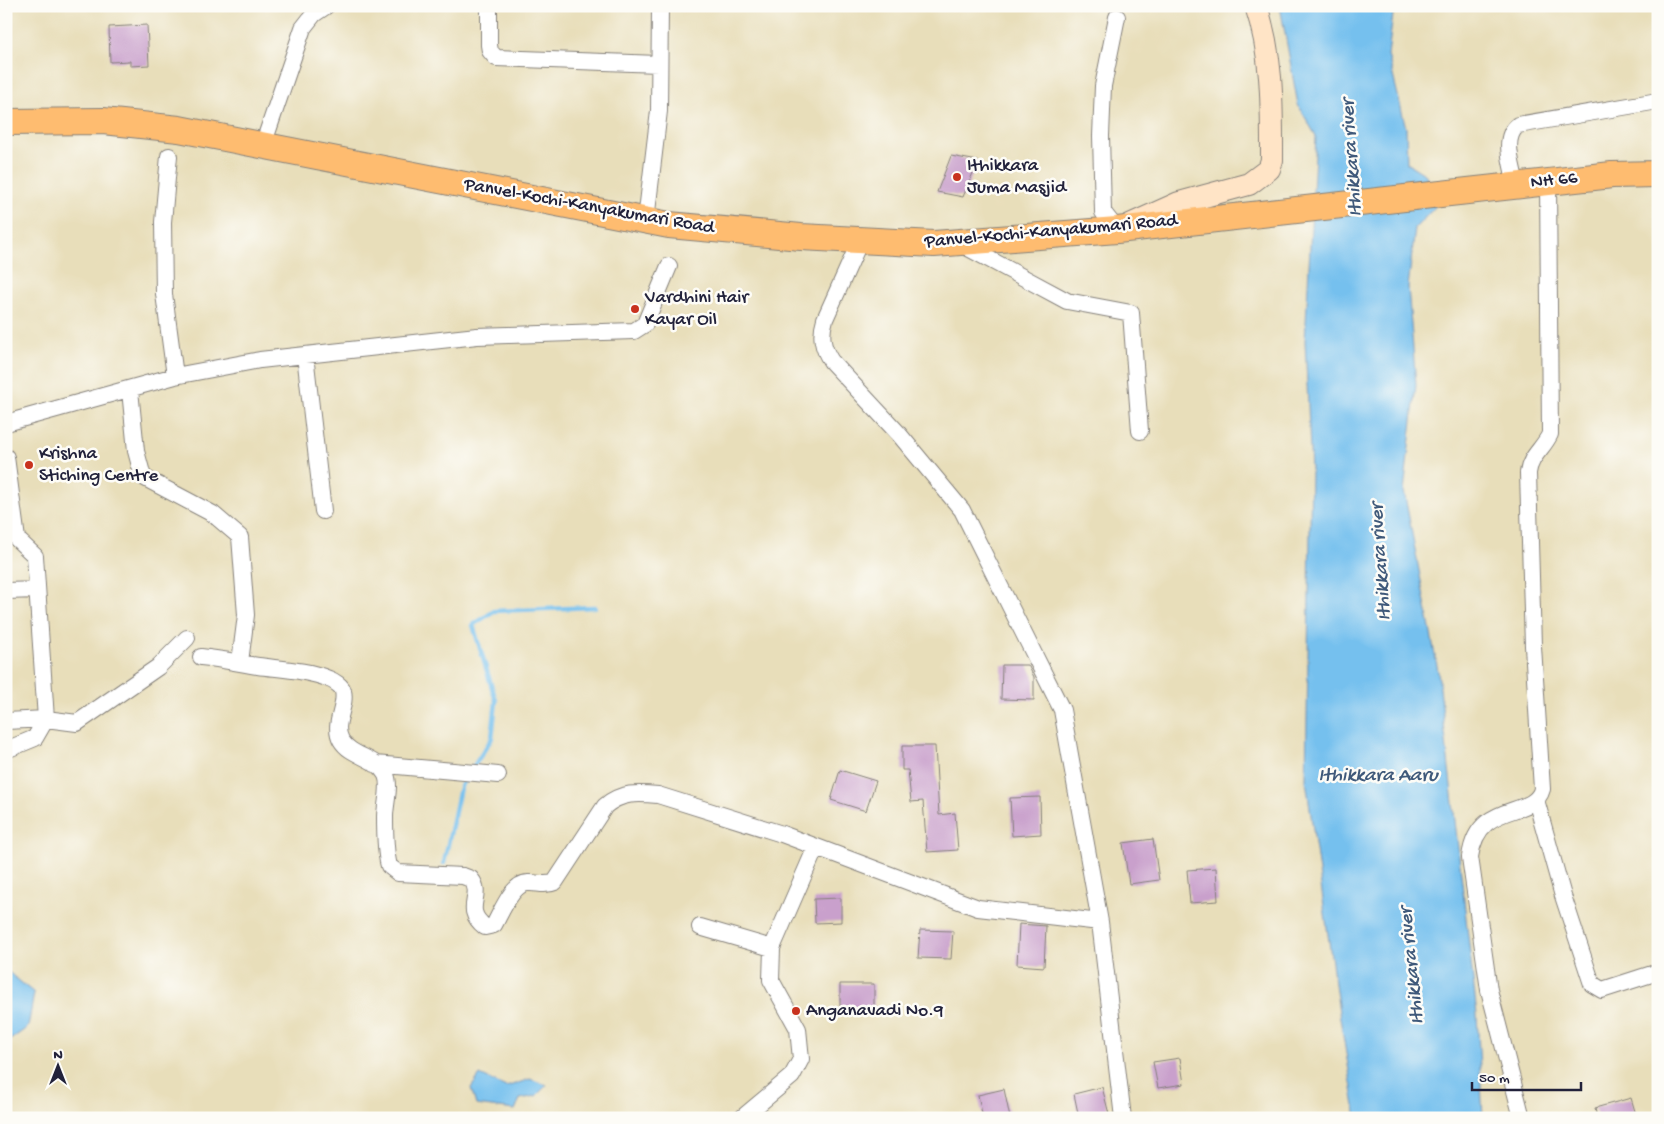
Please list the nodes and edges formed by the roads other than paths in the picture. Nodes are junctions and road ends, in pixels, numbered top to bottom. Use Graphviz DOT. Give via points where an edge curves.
graph roads {
  1 [pos="326,6"];
  2 [pos="489,6"];
  3 [pos="660,6"];
  4 [pos="1256,6"];
  5 [pos="1117,17"];
  6 [pos="659,64"];
  7 [pos="1658,100"];
  8 [pos="6,122"];
  9 [pos="263,145"];
  10 [pos="169,156"];
  11 [pos="1658,174"];
  12 [pos="1548,182"];
  13 [pos="1516,185"];
  14 [pos="1265,212"];
  15 [pos="646,220"];
  16 [pos="1117,230"];
  17 [pos="860,241"];
  18 [pos="959,243"];
  19 [pos="669,266"];
  20 [pos="305,354"];
  21 [pos="175,376"];
  22 [pos="130,390"];
  23 [pos="6,423"];
  24 [pos="1140,431"];
  25 [pos="6,457"];
  26 [pos="323,511"];
  27 [pos="37,590"];
  28 [pos="6,591"];
  29 [pos="188,638"];
  30 [pos="201,657"];
  31 [pos="240,662"];
  32 [pos="46,719"];
  33 [pos="6,721"];
  34 [pos="6,750"];
  35 [pos="375,764"];
  36 [pos="498,775"];
  37 [pos="1536,800"];
  38 [pos="816,847"];
  39 [pos="1100,922"];
  40 [pos="700,927"];
  41 [pos="772,948"];
  42 [pos="1658,972"];
  43 [pos="742,1118"];
  44 [pos="1123,1118"];
  45 [pos="1522,1118"];
  1 -- 9 [label="street" via="314,14 303,28"];
  2 -- 6 [label="street" via="489,45 496,58"];
  3 -- 6 [label="street"];
  4 -- 16 [label="main road" via="1268,50 1272,160 1269,169 1249,184 1179,203"];
  5 -- 16 [label="street" via="1103,86 1101,136 1103,212"];
  6 -- 15 [label="street" via="659,111"];
  7 -- 13 [label="street" via="1518,125 1509,140"];
  8 -- 9 [label="highway, Panvel-Kochi-Kanyakumari Road" via="103,121 179,129"];
  9 -- 15 [label="highway, Panvel-Kochi-Kanyakumari Road"];
  10 -- 21 [label="street" via="163,222 164,285"];
  11 -- 12 [label="highway, NH 66"];
  12 -- 13 [label="highway, NH 66"];
  12 -- 37 [label="street" via="1550,434 1530,460 1528,474 1541,778 1540,794"];
  13 -- 14 [label="highway, NH 66"];
  14 -- 16 [label="highway, Panvel-Kochi-Kanyakumari Road"];
  15 -- 17 [label="highway, Panvel-Kochi-Kanyakumari Road" via="716,230"];
  16 -- 18 [label="highway, Panvel-Kochi-Kanyakumari Road"];
  17 -- 18 [label="highway, Panvel-Kochi-Kanyakumari Road"];
  17 -- 39 [label="street" via="825,319 822,330 824,348 831,361 898,433 962,510 1057,699 1065,724"];
  18 -- 24 [label="street" via="1067,301 1131,313"];
  19 -- 20 [label="street" via="646,324 634,331 477,336"];
  20 -- 21 [label="street"];
  20 -- 26 [label="street"];
  21 -- 22 [label="street"];
  22 -- 23 [label="street"];
  22 -- 31 [label="street" via="136,451 143,477 213,514 240,537 246,616"];
  25 -- 27 [label="street" via="17,539 34,556"];
  27 -- 28 [label="street"];
  27 -- 32 [label="street"];
  29 -- 32 [label="street" via="158,666 77,723"];
  30 -- 31 [label="street"];
  31 -- 35 [label="street" via="330,679 338,685 343,690 338,731 341,740 349,749"];
  32 -- 33 [label="street"];
  32 -- 34 [label="street" via="35,738"];
  35 -- 36 [label="street"];
  35 -- 38 [label="street" via="387,779 385,817 389,866 398,873 468,877 475,884 474,918 485,928 494,925 514,891 522,884 548,886 554,882 605,806 630,793 658,795"];
  37 -- 42 [label="street" via="1592,984 1596,988 1608,988"];
  37 -- 45 [label="street" via="1488,821 1472,844 1470,857 1489,990"];
  38 -- 39 [label="street" via="978,908"];
  38 -- 41 [label="street"];
  39 -- 44 [label="street"];
  40 -- 41 [label="street"];
  41 -- 43 [label="street" via="771,980 798,1029 801,1059 792,1076"];
}
